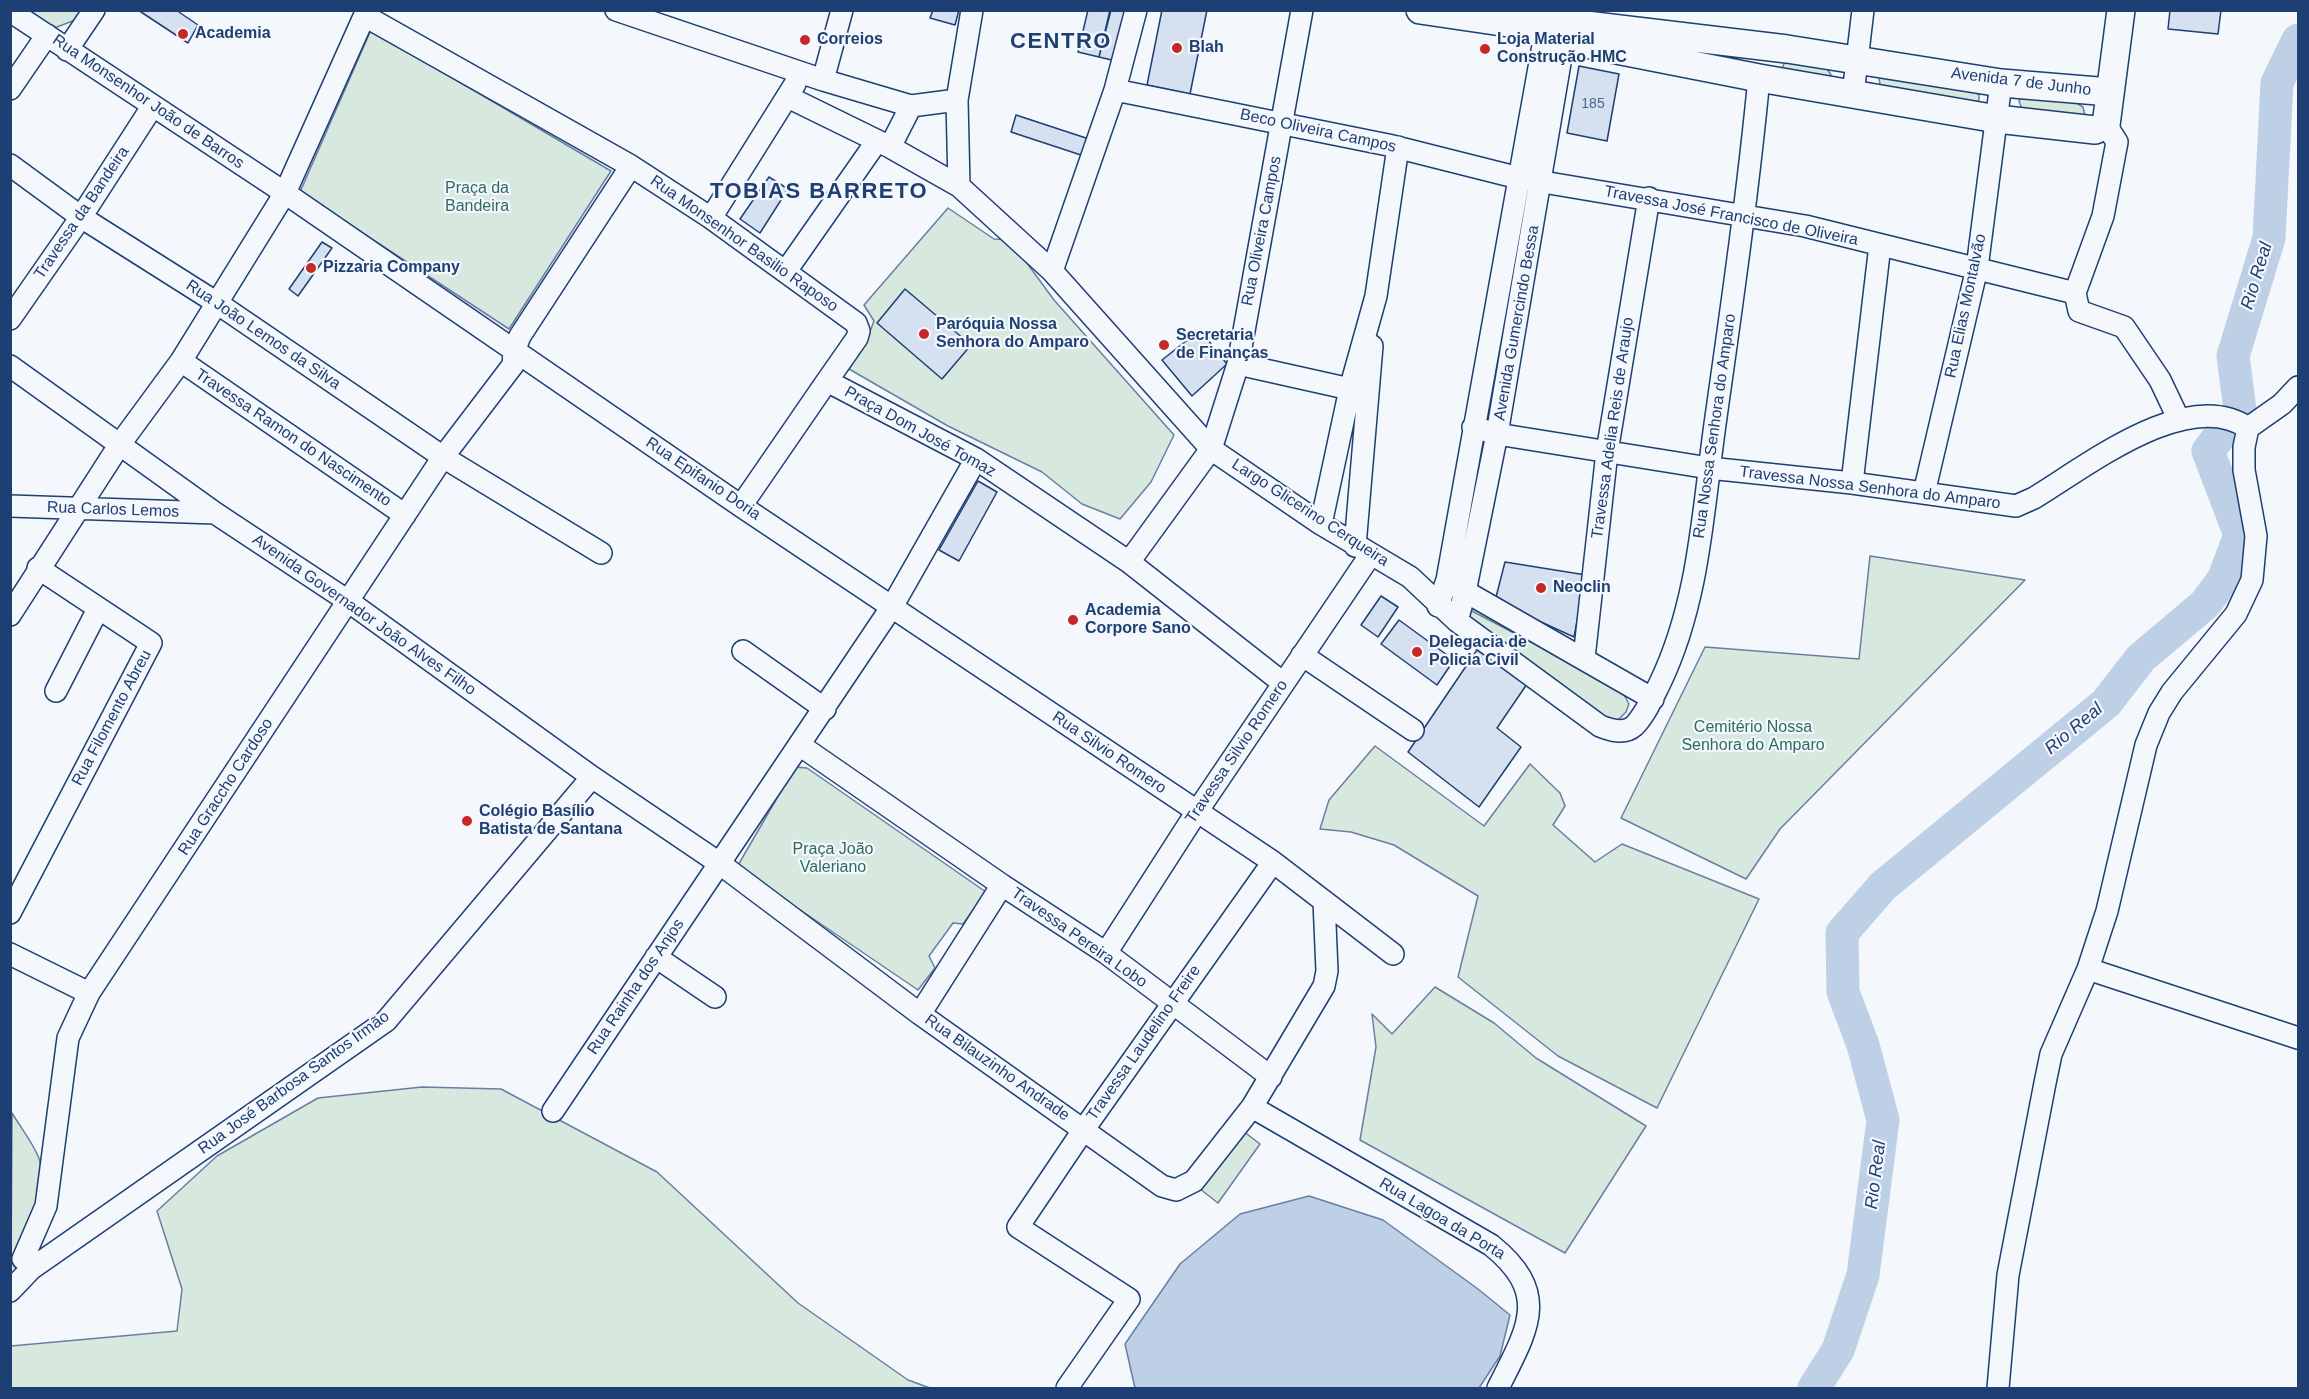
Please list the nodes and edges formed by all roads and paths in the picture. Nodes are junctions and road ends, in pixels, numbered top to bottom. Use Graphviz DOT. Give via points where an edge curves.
graph roads {
  1 [pos="94,10"];
  2 [pos="616,10"];
  3 [pos="842,10"];
  4 [pos="972,10"];
  5 [pos="1136,10"];
  6 [pos="1302,10"];
  7 [pos="1420,10"];
  8 [pos="1863,10"];
  9 [pos="2121,10"];
  10 [pos="10,11"];
  11 [pos="366,13"];
  12 [pos="1552,26"];
  13 [pos="47,35"];
  14 [pos="67,50"];
  15 [pos="1855,60"];
  16 [pos="801,72"];
  17 [pos="1759,78"];
  18 [pos="823,80"];
  19 [pos="2001,83"];
  20 [pos="10,89"];
  21 [pos="1115,90"];
  22 [pos="2110,92"];
  23 [pos="1853,94"];
  24 [pos="788,97"];
  25 [pos="957,100"];
  26 [pos="910,106"];
  27 [pos="152,107"];
  28 [pos="1997,119"];
  29 [pos="1282,124"];
  30 [pos="2106,125"];
  31 [pos="883,144"];
  32 [pos="1398,147"];
  33 [pos="10,165"];
  34 [pos="631,166"];
  35 [pos="1520,178"];
  36 [pos="1542,181"];
  37 [pos="959,186"];
  38 [pos="285,193"];
  39 [pos="1649,198"];
  40 [pos="1745,215"];
  41 [pos="81,217"];
  42 [pos="711,218"];
  43 [pos="1880,245"];
  44 [pos="1977,268"];
  45 [pos="786,271"];
  46 [pos="1053,271"];
  47 [pos="2075,293"];
  48 [pos="1376,296"];
  49 [pos="216,303"];
  50 [pos="10,319"];
  51 [pos="856,323"];
  52 [pos="514,351"];
  53 [pos="181,361"];
  54 [pos="1238,363"];
  55 [pos="10,366"];
  56 [pos="827,381"];
  57 [pos="2298,387"];
  58 [pos="1350,389"];
  59 [pos="2179,420"];
  60 [pos="1473,427"];
  61 [pos="2248,428"];
  62 [pos="1497,434"];
  63 [pos="120,444"];
  64 [pos="1211,449"];
  65 [pos="1606,452"];
  66 [pos="443,457"];
  67 [pos="976,459"];
  68 [pos="1708,468"];
  69 [pos="1852,483"];
  70 [pos="1924,493"];
  71 [pos="10,506"];
  72 [pos="741,506"];
  73 [pos="78,510"];
  74 [pos="215,513"];
  75 [pos="405,515"];
  76 [pos="1321,524"];
  77 [pos="1363,550"];
  78 [pos="601,554"];
  79 [pos="1129,562"];
  80 [pos="38,568"];
  81 [pos="1410,576"];
  82 [pos="1447,580"];
  83 [pos="1465,592"];
  84 [pos="348,601"];
  85 [pos="893,605"];
  86 [pos="1438,606"];
  87 [pos="98,609"];
  88 [pos="10,615"];
  89 [pos="1456,621"];
  90 [pos="743,651"];
  91 [pos="1302,655"];
  92 [pos="1584,658"];
  93 [pos="1283,683"];
  94 [pos="56,691"];
  95 [pos="1653,699"];
  96 [pos="825,709"];
  97 [pos="1600,726"];
  98 [pos="1413,730"];
  99 [pos="801,746"];
  100 [pos="592,777"];
  101 [pos="1196,813"];
  102 [pos="1273,862"];
  103 [pos="719,863"];
  104 [pos="1002,885"];
  105 [pos="1324,901"];
  106 [pos="10,913"];
  107 [pos="1106,953"];
  108 [pos="10,954"];
  109 [pos="1393,954"];
  110 [pos="656,957"];
  111 [pos="2088,969"];
  112 [pos="89,993"];
  113 [pos="715,997"];
  114 [pos="1172,1003"];
  115 [pos="920,1014"];
  116 [pos="2298,1038"];
  117 [pos="1271,1077"];
  118 [pos="1252,1107"];
  119 [pos="553,1111"];
  120 [pos="1084,1129"];
  121 [pos="27,1264"];
  122 [pos="10,1292"];
  123 [pos="1067,1389"];
  124 [pos="1498,1389"];
  125 [pos="1998,1389"];
  1 -- 14 [label="street"];
  2 -- 16 [label="street"];
  3 -- 18 [label="street"];
  4 -- 25 [label="street"];
  5 -- 21 [label="street"];
  6 -- 29 [label="street, Rua Oliveira Campos"];
  7 -- 12 [label="main road"];
  8 -- 15 [label="street"];
  9 -- 22 [label="main road"];
  10 -- 13 [label="street, Rua Monsenhor João de Barros"];
  11 -- 34 [label="street"];
  11 -- 38 [label="street"];
  12 -- 15 [label="main road, Avenida 7 de Junho" via="1787,49"];
  12 -- 17 [label="main road"];
  12 -- 35 [label="street, Avenida Gumercindo Bessa"];
  12 -- 36 [label="street, Avenida Gumercindo Bessa"];
  13 -- 14 [label="street, Rua Monsenhor João de Barros"];
  13 -- 20 [label="street"];
  14 -- 27 [label="street, Rua Monsenhor João de Barros"];
  15 -- 19 [label="main road, Avenida 7 de Junho"];
  15 -- 23 [label="street"];
  16 -- 18 [label="street"];
  16 -- 24 [label="street"];
  17 -- 23 [label="main road"];
  17 -- 40 [label="street, Rua Nossa Senhora do Amparo"];
  18 -- 26 [label="street"];
  19 -- 22 [label="main road, Avenida 7 de Junho"];
  19 -- 28 [label="street, Rua Elias Montalvão"];
  21 -- 29 [label="street, Beco Oliveira Campos"];
  21 -- 46 [label="street"];
  22 -- 30 [label="main road, Avenida 7 de Junho"];
  23 -- 28 [label="main road"];
  24 -- 31 [label="street"];
  24 -- 42 [label="street"];
  25 -- 26 [label="street"];
  25 -- 37 [label="street"];
  26 -- 31 [label="street"];
  27 -- 38 [label="street, Rua Monsenhor João de Barros"];
  27 -- 41 [label="street, Travessa da Bandeira"];
  28 -- 30 [label="main road" via="2082,130"];
  28 -- 44 [label="street, Rua Elias Montalvão"];
  29 -- 32 [label="street, Beco Oliveira Campos"];
  29 -- 54 [label="street, Rua Oliveira Campos"];
  30 -- 47 [label="street" via="2116,142 2103,216"];
  31 -- 37 [label="street"];
  31 -- 45 [label="street"];
  32 -- 35 [label="street, Beco Oliveira Campos"];
  32 -- 48 [label="street"];
  33 -- 41 [label="street, Rua João Lemos da Silva"];
  34 -- 42 [label="street, Rua Monsenhor Basilio Raposo"];
  34 -- 52 [label="street"];
  35 -- 36 [label="street, Travessa José Francisco de Oliveira"];
  35 -- 60 [label="street, Avenida Gumercindo Bessa"];
  36 -- 39 [label="street, Travessa José Francisco de Oliveira"];
  36 -- 62 [label="street, Avenida Gumercindo Bessa"];
  37 -- 46 [label="street"];
  38 -- 49 [label="street"];
  38 -- 52 [label="street"];
  39 -- 40 [label="street, Travessa José Francisco de Oliveira"];
  39 -- 65 [label="street, Travessa Adelia Reis de Araujo"];
  40 -- 43 [label="street, Travessa José Francisco de Oliveira"];
  40 -- 68 [label="street, Rua Nossa Senhora do Amparo"];
  41 -- 49 [label="street, Rua João Lemos da Silva"];
  41 -- 50 [label="street, Travessa da Bandeira"];
  42 -- 45 [label="street, Rua Monsenhor Basilio Raposo"];
  43 -- 44 [label="street, Travessa José Francisco de Oliveira"];
  43 -- 69 [label="street"];
  44 -- 47 [label="street, Travessa José Francisco de Oliveira"];
  44 -- 70 [label="street, Rua Elias Montalvão"];
  45 -- 51 [label="street, Rua Monsenhor Basilio Raposo"];
  46 -- 64 [label="street"];
  47 -- 59 [label="street" via="2079,311 2124,327 2160,380"];
  48 -- 58 [label="street"];
  48 -- 77 [label="street"];
  49 -- 53 [label="street"];
  49 -- 66 [label="street, Rua João Lemos da Silva"];
  51 -- 56 [label="street, Praça Dom José Tomaz" via="857,338"];
  52 -- 66 [label="street, Rua Graccho Cardoso" via="513,365"];
  52 -- 72 [label="street, Rua Epifanio Doria"];
  53 -- 63 [label="street"];
  53 -- 75 [label="street, Travessa Ramon do Nascimento"];
  54 -- 58 [label="street"];
  54 -- 64 [label="street, Rua Oliveira Campos"];
  55 -- 63 [label="street, Avenida Governador João Alves Filho"];
  56 -- 67 [label="street, Praça Dom José Tomaz"];
  56 -- 72 [label="street"];
  57 -- 61 [label="street" via="2282,404"];
  58 -- 76 [label="street"];
  59 -- 61 [label="street, Travessa Nossa Senhora do Amparo" via="2220,415"];
  59 -- 70 [label="street, Travessa Nossa Senhora do Amparo" via="2143,433 2019,505"];
  60 -- 62 [label="street, Travessa Nossa Senhora do Amparo"];
  60 -- 82 [label="street, Avenida Gumercindo Bessa"];
  61 -- 111 [label="street" via="2244,470 2256,536 2252,580 2236,614 2172,692 2155,724 2139,770 2120,863"];
  62 -- 65 [label="street, Travessa Nossa Senhora do Amparo"];
  62 -- 83 [label="street, Avenida Gumercindo Bessa"];
  63 -- 73 [label="street"];
  63 -- 74 [label="street, Avenida Governador João Alves Filho"];
  64 -- 76 [label="street, Largo Glicerino Cerqueira"];
  64 -- 79 [label="street"];
  65 -- 68 [label="street, Travessa Nossa Senhora do Amparo"];
  65 -- 92 [label="street, Travessa Adelia Reis de Araujo"];
  66 -- 75 [label="street, Rua Graccho Cardoso"];
  66 -- 78 [label="street, Rua João Lemos da Silva"];
  67 -- 79 [label="street, Praça Dom José Tomaz"];
  67 -- 85 [label="street"];
  68 -- 69 [label="street, Travessa Nossa Senhora do Amparo"];
  68 -- 95 [label="street, Rua Nossa Senhora do Amparo" via="1687,616"];
  69 -- 70 [label="street, Travessa Nossa Senhora do Amparo"];
  71 -- 73 [label="street, Rua Carlos Lemos"];
  72 -- 85 [label="street, Rua Epifanio Doria"];
  73 -- 74 [label="street, Rua Carlos Lemos"];
  73 -- 80 [label="street"];
  74 -- 84 [label="street, Avenida Governador João Alves Filho"];
  75 -- 84 [label="street, Rua Graccho Cardoso"];
  76 -- 77 [label="street, Largo Glicerino Cerqueira"];
  77 -- 81 [label="street, Largo Glicerino Cerqueira"];
  77 -- 91 [label="street, Travessa Silvio Romero"];
  79 -- 93 [label="street, Praça Dom José Tomaz"];
  80 -- 87 [label="street, Rua Filomento Abreu"];
  80 -- 88 [label="street"];
  81 -- 82 [label="street, Largo Glicerino Cerqueira"];
  81 -- 86 [label="street, Largo Glicerino Cerqueira"];
  82 -- 83 [label="street, Largo Glicerino Cerqueira"];
  82 -- 86 [label="street, Avenida Gumercindo Bessa"];
  83 -- 89 [label="street, Avenida Gumercindo Bessa"];
  83 -- 92 [label="street, Largo Glicerino Cerqueira"];
  84 -- 100 [label="street, Avenida Governador João Alves Filho"];
  84 -- 112 [label="street, Rua Graccho Cardoso"];
  85 -- 96 [label="street"];
  85 -- 101 [label="street, Rua Silvio Romero"];
  86 -- 89 [label="street, Largo Glicerino Cerqueira"];
  87 -- 94 [label="street"];
  87 -- 106 [label="street, Rua Filomento Abreu" via="152,643"];
  89 -- 97 [label="street, Largo Glicerino Cerqueira"];
  90 -- 96 [label="street"];
  91 -- 93 [label="street, Travessa Silvio Romero"];
  91 -- 98 [label="street"];
  92 -- 95 [label="street, Largo Glicerino Cerqueira"];
  93 -- 101 [label="street, Travessa Silvio Romero"];
  95 -- 97 [label="street, Rua Nossa Senhora do Amparo" via="1628,730"];
  96 -- 99 [label="street"];
  99 -- 103 [label="street"];
  99 -- 104 [label="street"];
  100 -- 103 [label="street, Avenida Governador João Alves Filho"];
  100 -- 121 [label="street, Rua José Barbosa Santos Irmão" via="386,1021"];
  101 -- 102 [label="street, Rua Silvio Romero"];
  101 -- 107 [label="street, Travessa Silvio Romero"];
  102 -- 105 [label="street, Rua Silvio Romero"];
  102 -- 114 [label="street, Travessa Laudelino Freire"];
  103 -- 110 [label="street, Rua Rainha dos Anjos"];
  103 -- 115 [label="street"];
  104 -- 107 [label="street, Travessa Pereira Lobo"];
  104 -- 115 [label="street"];
  105 -- 109 [label="street, Rua Silvio Romero"];
  105 -- 117 [label="street" via="1326,980"];
  107 -- 114 [label="street, Travessa Pereira Lobo"];
  108 -- 112 [label="street"];
  110 -- 113 [label="street"];
  110 -- 119 [label="street, Rua Rainha dos Anjos"];
  111 -- 116 [label="street"];
  111 -- 125 [label="street" via="2056,1043 2045,1083 2008,1275"];
  112 -- 121 [label="street, Rua Graccho Cardoso" via="68,1038 46,1206"];
  114 -- 117 [label="street, Travessa Pereira Lobo"];
  114 -- 120 [label="street, Travessa Laudelino Freire"];
  115 -- 120 [label="street, Rua Bilauzinho Andrade"];
  117 -- 118 [label="street"];
  118 -- 120 [label="street, Rua Bilauzinho Andrade" via="1194,1181 1176,1190 1162,1186"];
  118 -- 124 [label="street, Rua Lagoa da Porta" via="1491,1245 1510,1260 1527,1288 1529,1313 1522,1341"];
  120 -- 123 [label="street, Travessa Laudelino Freire" via="1018,1227 1129,1299"];
  121 -- 122 [label="street"];
}
